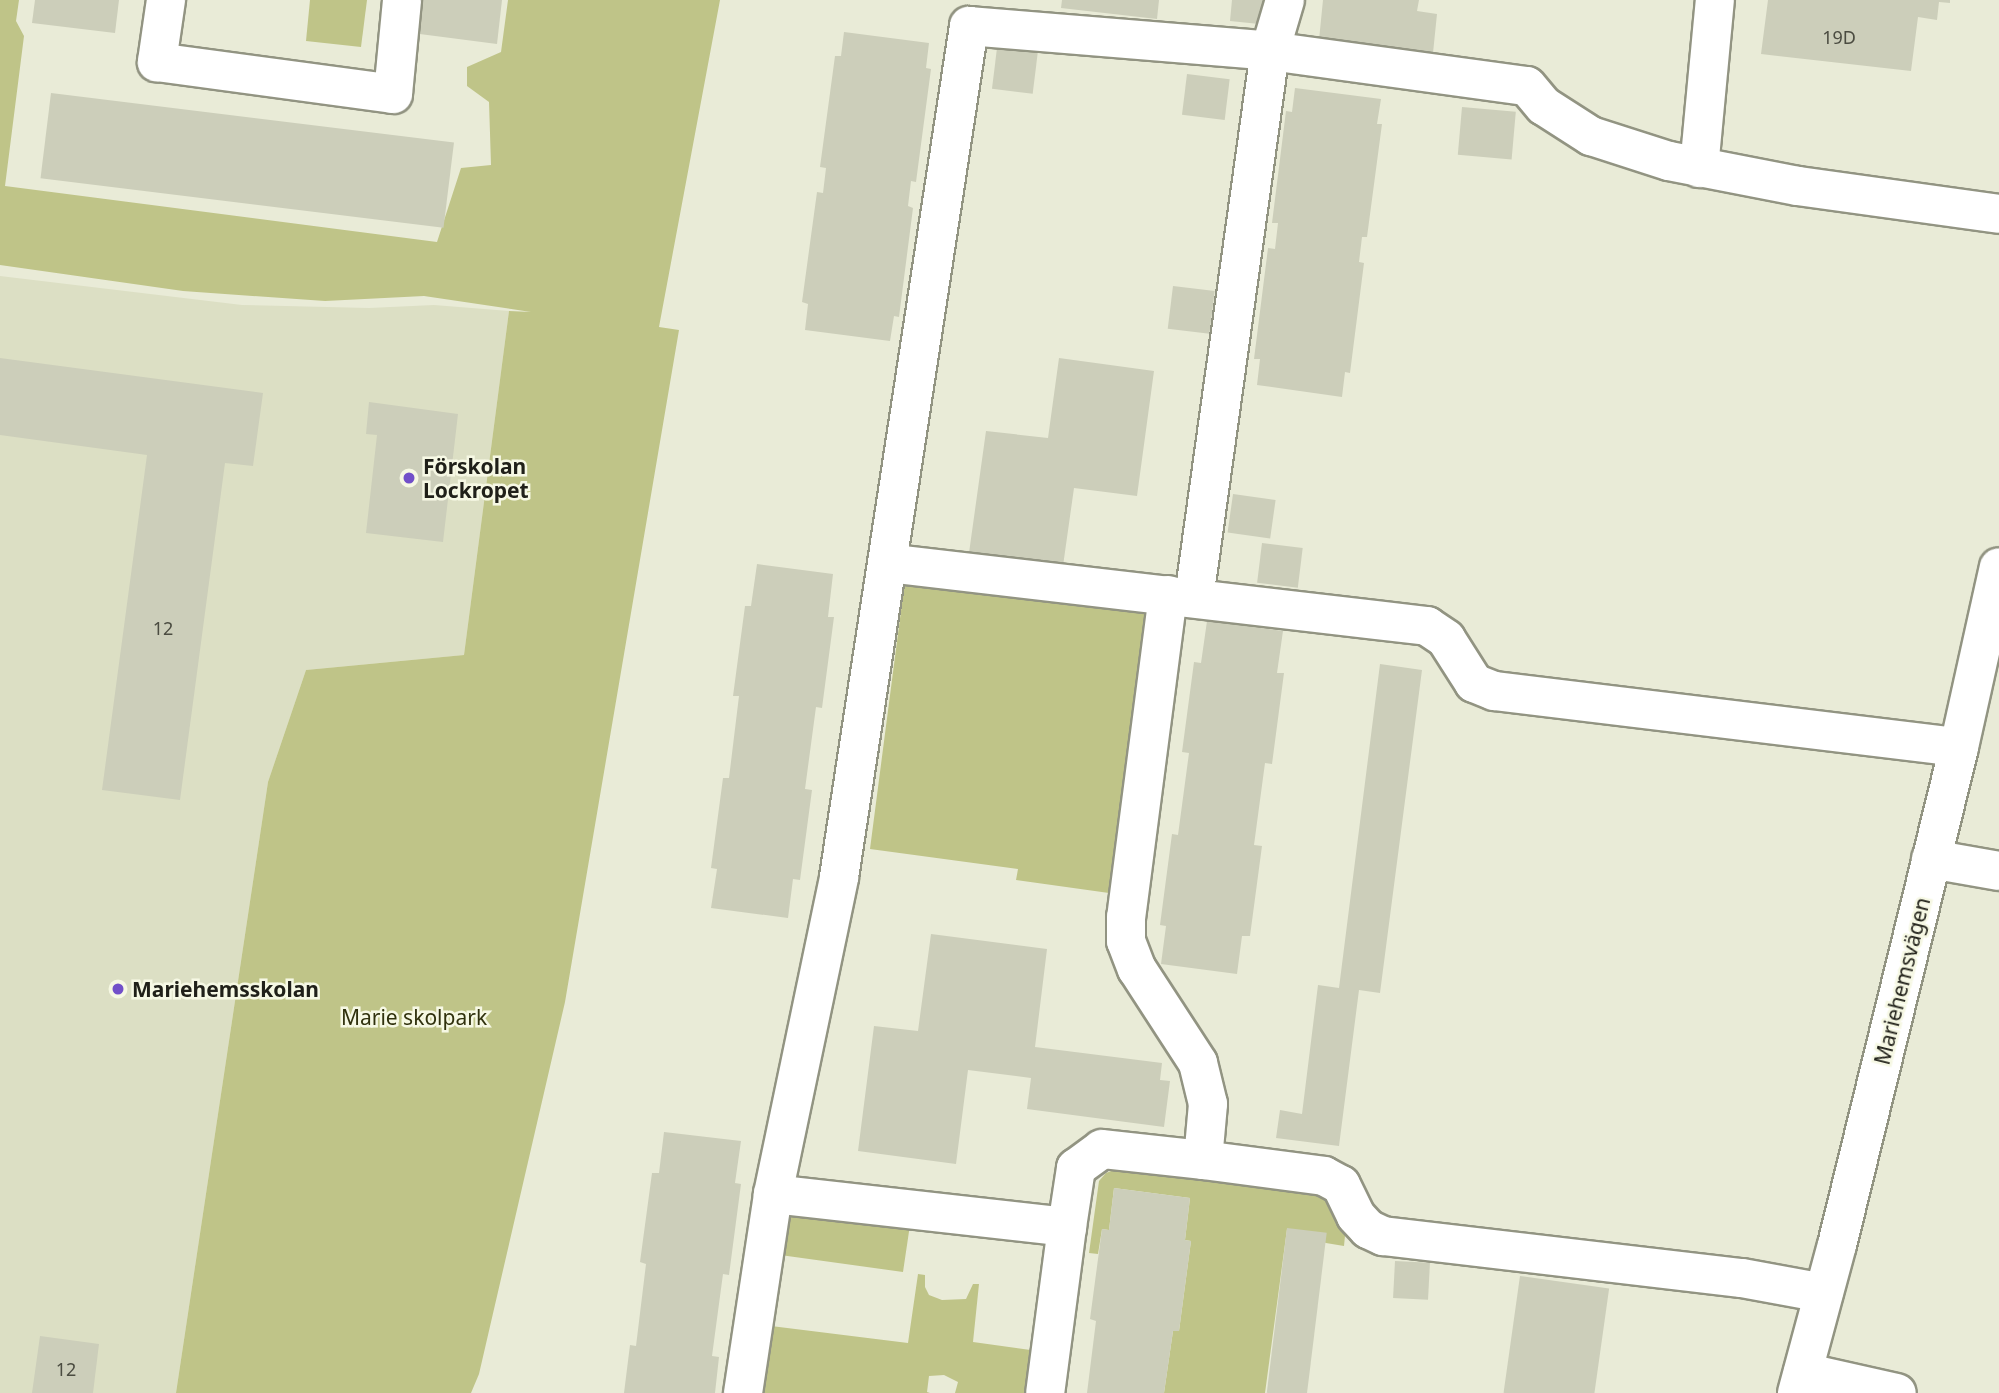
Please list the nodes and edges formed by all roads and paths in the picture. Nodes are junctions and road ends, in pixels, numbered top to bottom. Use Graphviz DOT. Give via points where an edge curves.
graph roads {
  1 [pos="166,0"];
  2 [pos="402,0"];
  3 [pos="1285,0"];
  4 [pos="1715,0"];
  5 [pos="1002,15"];
  6 [pos="1270,51"];
  7 [pos="1699,168"];
  8 [pos="1999,214"];
  9 [pos="887,564"];
  10 [pos="1999,567"];
  11 [pos="1181,596"];
  12 [pos="1959,747"];
  13 [pos="1931,859"];
  14 [pos="1999,871"];
  15 [pos="1203,1160"];
  16 [pos="773,1194"];
  17 [pos="1067,1227"];
  18 [pos="1824,1293"];
  19 [pos="1800,1382"];
  20 [pos="743,1393"];
  21 [pos="1045,1393"];
  22 [pos="1897,1393"];
  1 -- 2 [label="street" via="157,62 393,94"];
  3 -- 6 [label="street"];
  4 -- 7 [label="street"];
  5 -- 6 [label="street"];
  5 -- 9 [label="street" via="969,26"];
  6 -- 7 [label="street" via="1527,86 1545,106 1591,136"];
  6 -- 11 [label="street"];
  7 -- 8 [label="street"];
  9 -- 11 [label="street"];
  9 -- 16 [label="street" via="839,877"];
  10 -- 12 [label="street, Mariehemsvägen"];
  11 -- 12 [label="street" via="1427,626 1446,639 1474,683 1494,691"];
  11 -- 15 [label="street" via="1126,917 1126,941 1137,969 1198,1063 1208,1104"];
  12 -- 13 [label="street, Mariehemsvägen"];
  13 -- 14 [label="street"];
  13 -- 18 [label="street, Mariehemsvägen"];
  15 -- 17 [label="street" via="1102,1149 1076,1168"];
  15 -- 18 [label="street" via="1324,1175 1341,1185 1367,1229 1382,1236 1742,1278"];
  16 -- 17 [label="street"];
  16 -- 20 [label="street"];
  17 -- 21 [label="street"];
  18 -- 19 [label="street, Mariehemsvägen"];
  19 -- 22 [label="street"];
}
